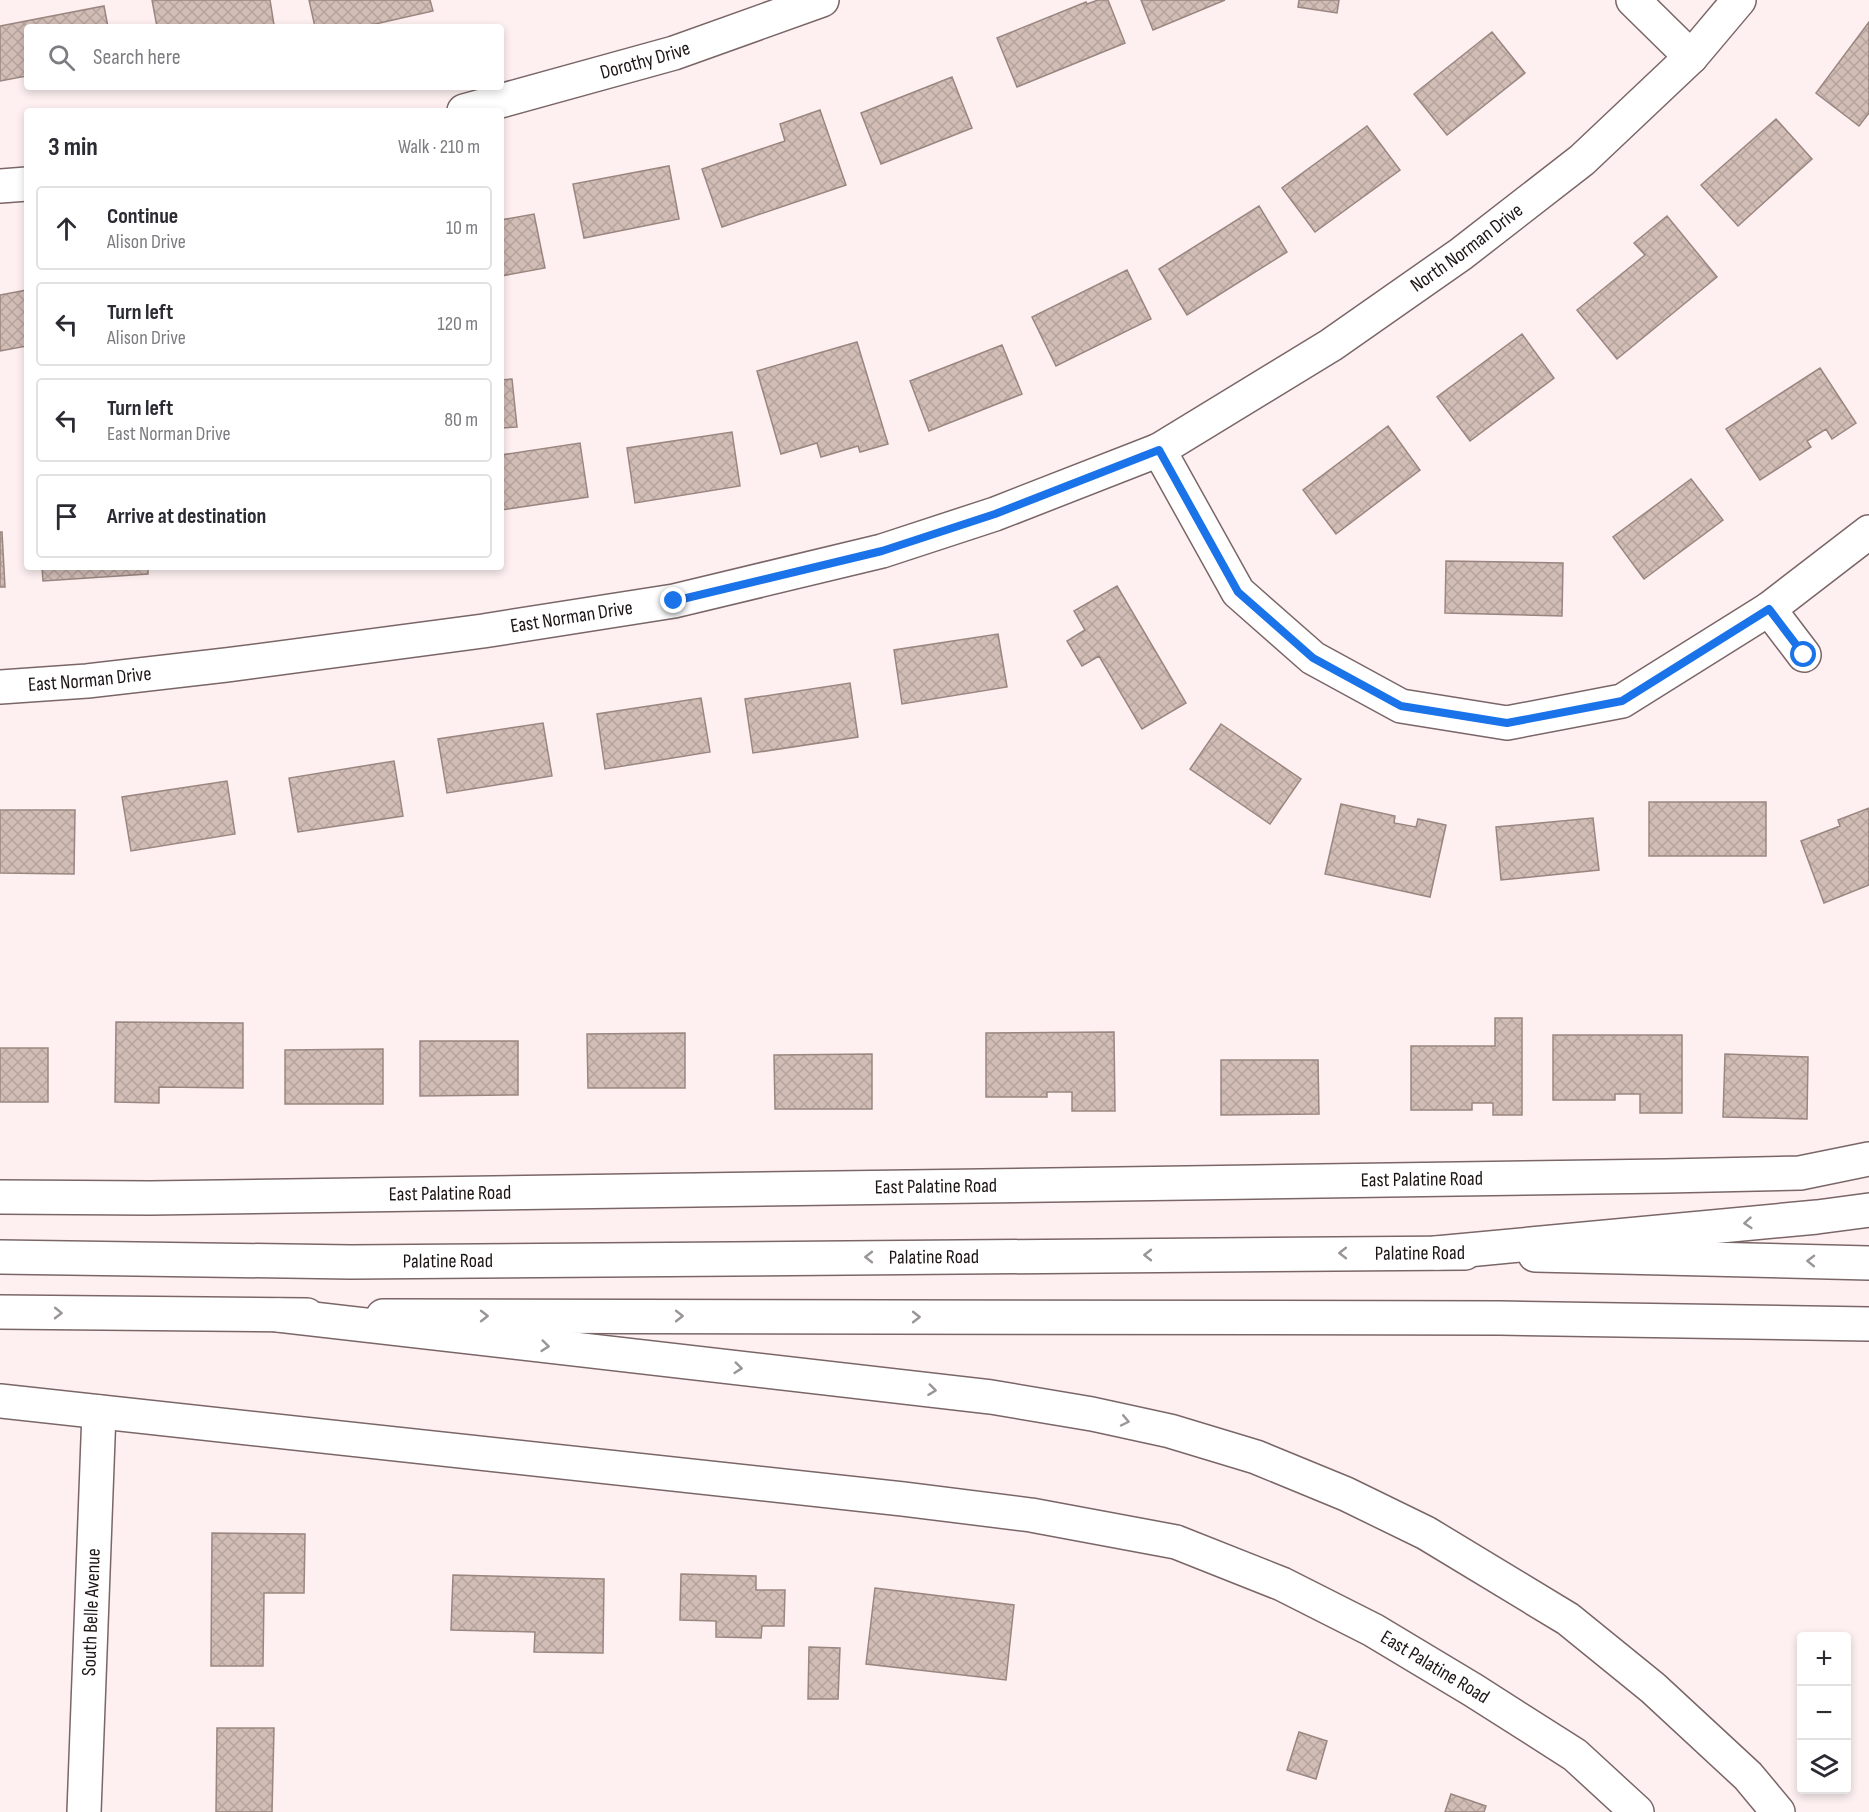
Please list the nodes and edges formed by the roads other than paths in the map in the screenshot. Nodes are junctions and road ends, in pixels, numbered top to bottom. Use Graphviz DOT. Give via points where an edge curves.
graph roads {
  1 [pos="822,0"];
  2 [pos="1633,0"];
  3 [pos="1739,0"];
  4 [pos="1691,57"];
  5 [pos="475,108"];
  6 [pos="24,184"];
  7 [pos="0,186"];
  8 [pos="1159,450"];
  9 [pos="1869,532"];
  10 [pos="1769,609"];
  11 [pos="1804,655"];
  12 [pos="0,687"];
  13 [pos="1869,1159"];
  14 [pos="0,1197"];
  15 [pos="1869,1210"];
  16 [pos="1436,1253"];
  17 [pos="0,1257"];
  18 [pos="1869,1263"];
  19 [pos="0,1312"];
  20 [pos="278,1316"];
  21 [pos="1869,1324"];
  22 [pos="0,1401"];
  23 [pos="99,1412"];
  24 [pos="84,1812"];
  25 [pos="1637,1812"];
  26 [pos="1778,1812"];
  1 -- 5 [label="main road, Dorothy Drive" via="674,53"];
  2 -- 4 [label="main road"];
  3 -- 4 [label="main road, North Norman Drive"];
  4 -- 8 [label="main road, North Norman Drive" via="1582,160 1461,254 1331,345"];
  6 -- 7 [label="main road"];
  8 -- 10 [label="main road" via="1238,592 1313,658 1401,706 1507,723 1622,701"];
  8 -- 12 [label="main road, East Norman Drive" via="995,514 882,551 674,601 226,665"];
  9 -- 10 [label="main road"];
  10 -- 11 [label="main road"];
  13 -- 14 [label="main road, East Palatine Road" via="1800,1173 1711,1175"];
  15 -- 16 [label="main road, one-way"];
  16 -- 17 [label="main road, Palatine Road, one-way" via="351,1262"];
  18 -- 16 [label="main road, Palatine Road, one-way"];
  19 -- 20 [label="main road, one-way"];
  20 -- 21 [label="main road, one-way" via="1500,1317"];
  20 -- 26 [label="main road, one-way" via="991,1397 1159,1429 1256,1457 1426,1533 1568,1619 1653,1688 1748,1776"];
  22 -- 23 [label="main road, East Palatine Road"];
  23 -- 24 [label="main road, South Belle Avenue"];
  23 -- 25 [label="main road, East Palatine Road" via="903,1499 1031,1515 1176,1542 1282,1584 1373,1630 1575,1755"];
}
